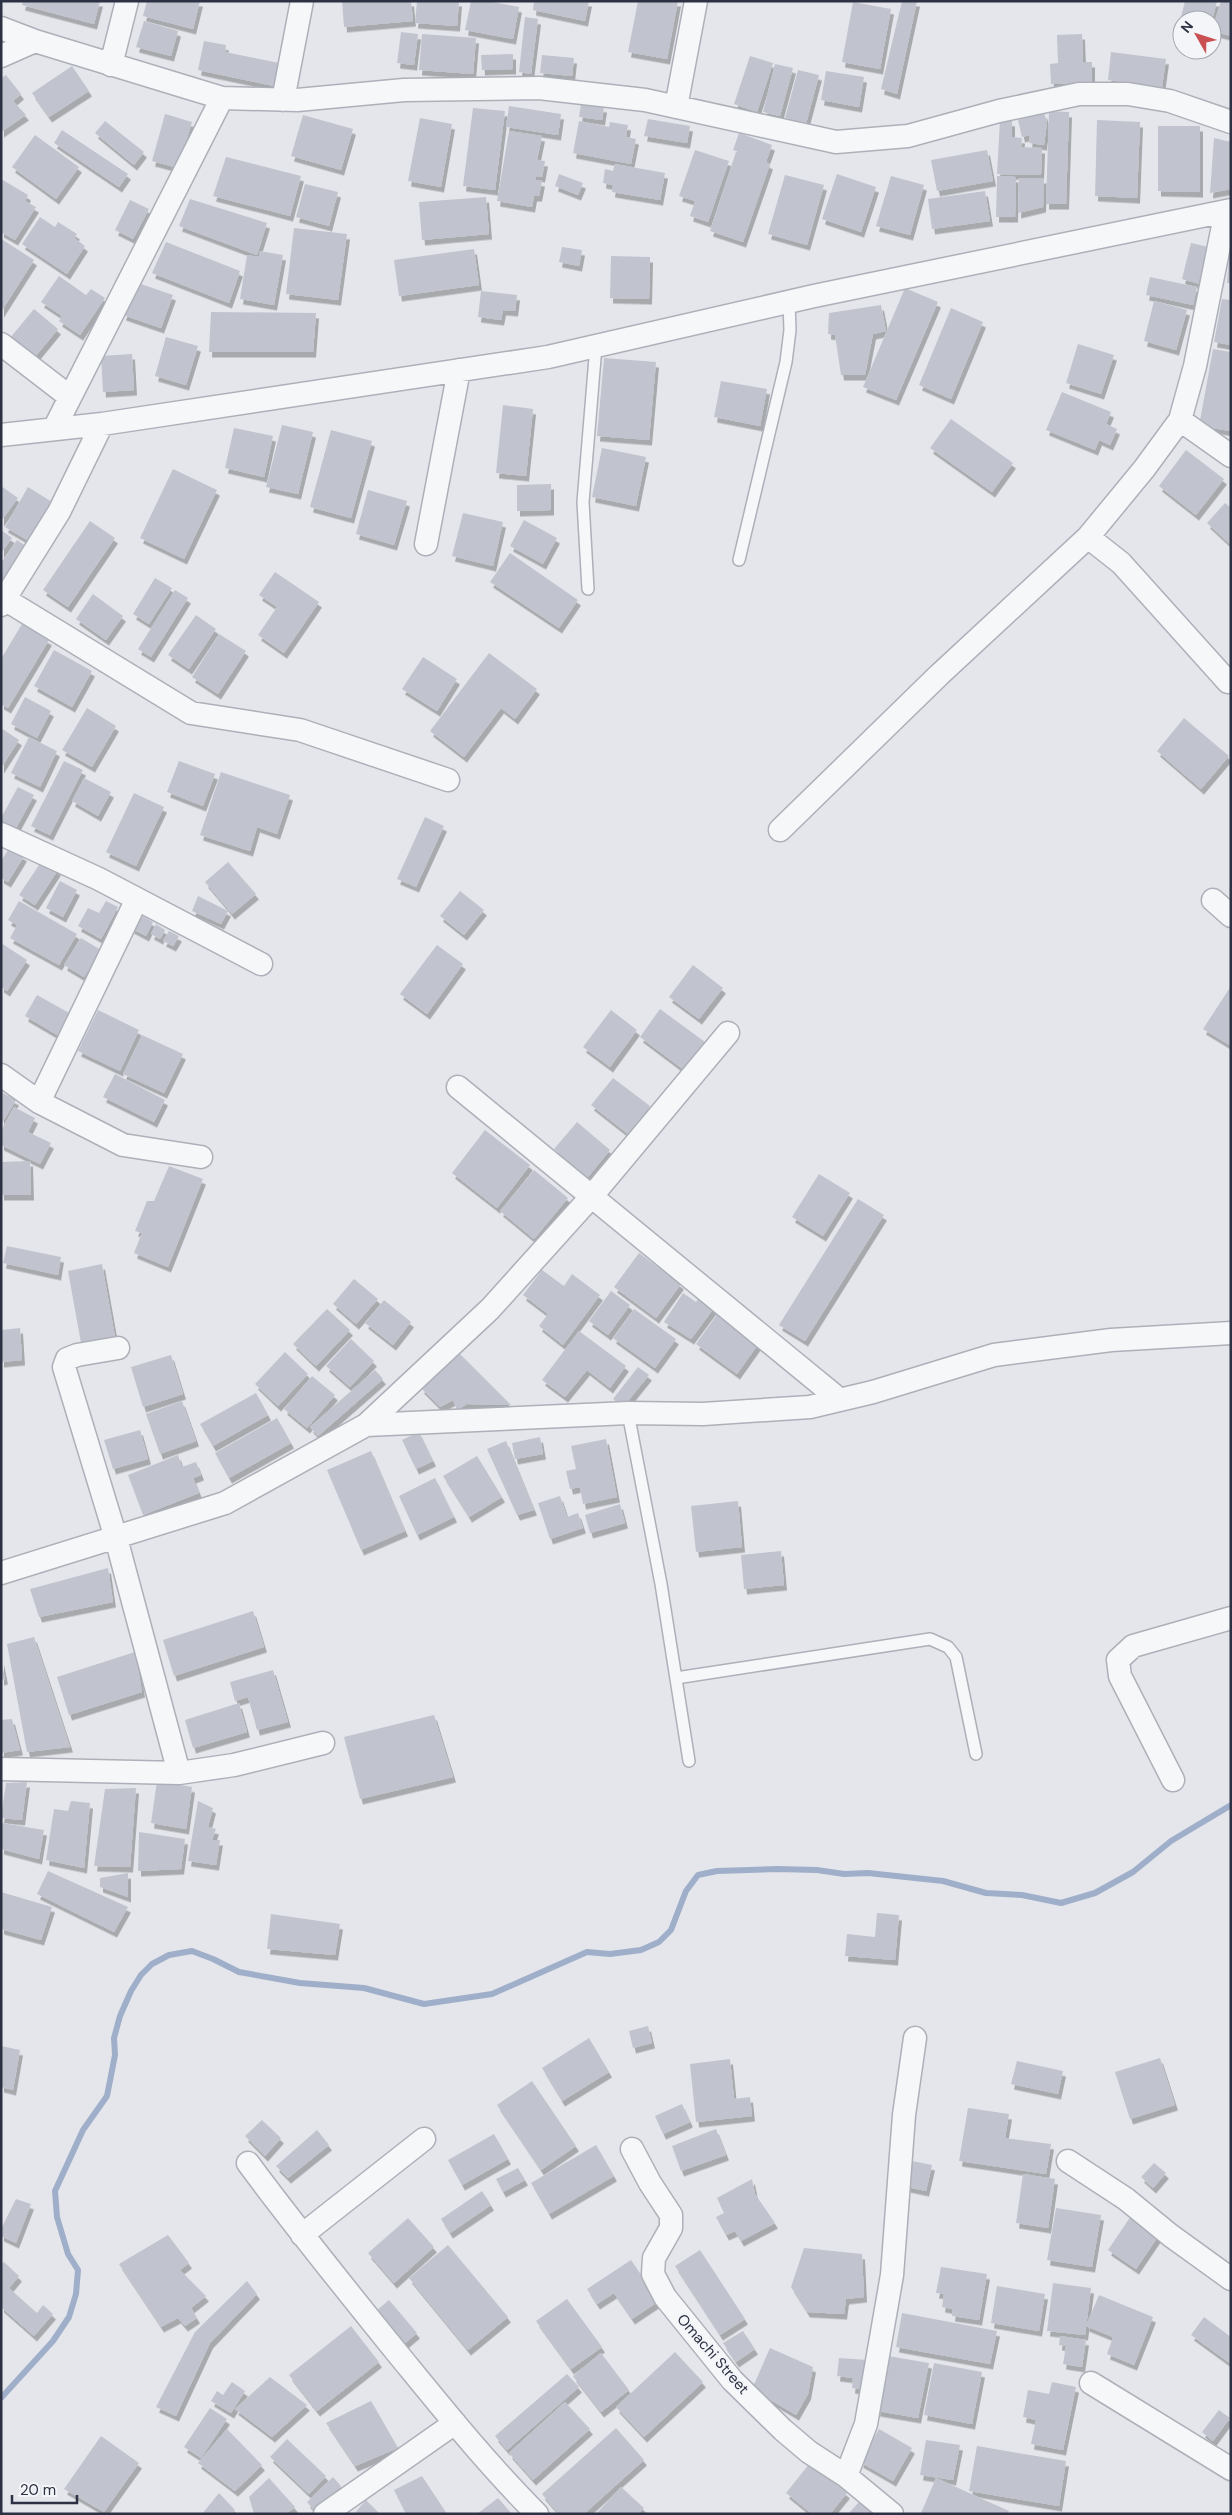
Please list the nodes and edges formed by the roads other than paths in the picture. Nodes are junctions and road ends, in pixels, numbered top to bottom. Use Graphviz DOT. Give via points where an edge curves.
graph roads {
  1 [pos="127,1"];
  2 [pos="302,1"];
  3 [pos="696,1"];
  4 [pos="1,28"];
  5 [pos="35,41"];
  6 [pos="1,56"];
  7 [pos="111,65"];
  8 [pos="222,98"];
  9 [pos="283,100"];
  10 [pos="676,108"];
  11 [pos="1231,122"];
  12 [pos="1229,211"];
  13 [pos="789,302"];
  14 [pos="1,344"];
  15 [pos="596,346"];
  16 [pos="459,370"];
  17 [pos="70,397"];
  18 [pos="1180,420"];
  19 [pos="102,424"];
  20 [pos="54,429"];
  21 [pos="1,436"];
  22 [pos="1231,456"];
  23 [pos="1088,536"];
  24 [pos="426,544"];
  25 [pos="739,560"];
  26 [pos="588,589"];
  27 [pos="2,600"];
  28 [pos="1228,682"];
  29 [pos="448,780"];
  30 [pos="780,830"];
  31 [pos="1,834"];
  32 [pos="137,899"];
  33 [pos="1213,900"];
  34 [pos="1231,916"];
  35 [pos="261,964"];
  36 [pos="728,1033"];
  37 [pos="1,1076"];
  38 [pos="458,1087"];
  39 [pos="40,1102"];
  40 [pos="200,1157"];
  41 [pos="591,1197"];
  42 [pos="1231,1333"];
  43 [pos="118,1348"];
  44 [pos="840,1400"];
  45 [pos="628,1413"];
  46 [pos="366,1424"];
  47 [pos="116,1538"];
  48 [pos="1,1573"];
  49 [pos="1231,1618"];
  50 [pos="676,1678"];
  51 [pos="322,1743"];
  52 [pos="976,1754"];
  53 [pos="689,1761"];
  54 [pos="1,1769"];
  55 [pos="179,1773"];
  56 [pos="1173,1780"];
  57 [pos="915,2038"];
  58 [pos="424,2139"];
  59 [pos="632,2149"];
  60 [pos="1068,2161"];
  61 [pos="248,2163"];
  62 [pos="302,2235"];
  63 [pos="1231,2279"];
  64 [pos="1092,2383"];
  65 [pos="455,2423"];
  66 [pos="1231,2469"];
  67 [pos="846,2476"];
  68 [pos="325,2514"];
  69 [pos="537,2514"];
  70 [pos="892,2514"];
  1 -- 7 [label="street"];
  2 -- 9 [label="street"];
  3 -- 10 [label="street"];
  4 -- 5 [label="street"];
  5 -- 6 [label="street"];
  5 -- 7 [label="street"];
  7 -- 8 [label="street"];
  8 -- 9 [label="street"];
  8 -- 17 [label="street"];
  9 -- 10 [label="street" via="404,90 539,88 645,100"];
  10 -- 11 [label="street" via="836,142 908,136 999,111 1079,94 1128,94 1170,101"];
  12 -- 13 [label="street"];
  12 -- 18 [label="street"];
  13 -- 15 [label="street"];
  13 -- 25 [label="lane" via="786,362"];
  14 -- 17 [label="street"];
  15 -- 16 [label="street" via="548,357"];
  15 -- 26 [label="lane" via="583,502"];
  16 -- 19 [label="street"];
  16 -- 24 [label="street"];
  17 -- 20 [label="street"];
  18 -- 22 [label="street"];
  18 -- 23 [label="street"];
  19 -- 20 [label="street"];
  19 -- 27 [label="street" via="59,512"];
  20 -- 21 [label="street"];
  23 -- 28 [label="street" via="1121,563"];
  23 -- 30 [label="street"];
  27 -- 29 [label="street" via="191,713 300,730"];
  31 -- 32 [label="street" via="99,878"];
  32 -- 35 [label="street"];
  32 -- 39 [label="street"];
  33 -- 34 [label="street"];
  36 -- 41 [label="street"];
  37 -- 39 [label="street"];
  38 -- 41 [label="street"];
  39 -- 40 [label="street" via="123,1145"];
  41 -- 44 [label="street"];
  41 -- 46 [label="street" via="490,1309"];
  42 -- 44 [label="street" via="1111,1340 994,1355"];
  43 -- 47 [label="street" via="77,1355 67,1359 64,1366"];
  44 -- 45 [label="street" via="810,1407 703,1414"];
  45 -- 46 [label="street"];
  45 -- 50 [label="lane"];
  46 -- 47 [label="street" via="225,1503"];
  47 -- 48 [label="street"];
  47 -- 55 [label="street"];
  49 -- 56 [label="street" via="1133,1646 1118,1660 1120,1676"];
  50 -- 52 [label="lane" via="930,1639 948,1647 956,1657"];
  50 -- 53 [label="lane"];
  51 -- 55 [label="street" via="234,1765"];
  54 -- 55 [label="street"];
  57 -- 67 [label="street" via="904,2115 892,2275 866,2424"];
  58 -- 62 [label="street"];
  59 -- 67 [label="street, Omachi Street" via="671,2215 671,2228 654,2258 653,2274 665,2297 732,2380 809,2452"];
  60 -- 63 [label="street" via="1126,2199"];
  61 -- 62 [label="street"];
  62 -- 65 [label="street"];
  64 -- 66 [label="street"];
  65 -- 68 [label="street"];
  65 -- 69 [label="street"];
  67 -- 70 [label="street, Omachi Street"];
}
